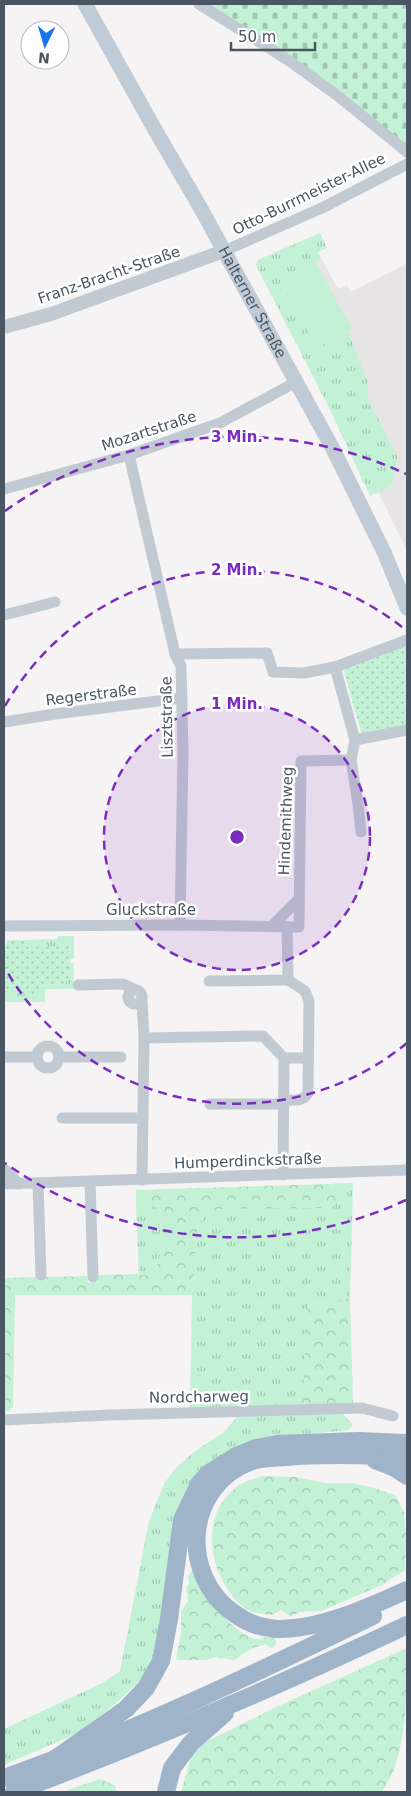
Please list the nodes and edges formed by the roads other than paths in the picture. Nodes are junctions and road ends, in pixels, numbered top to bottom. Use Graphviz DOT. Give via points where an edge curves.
graph roads {
  1 [pos="85,4"];
  2 [pos="199,4"];
  3 [pos="407,152"];
  4 [pos="407,164"];
  5 [pos="224,251"];
  6 [pos="4,327"];
  7 [pos="296,382"];
  8 [pos="129,455"];
  9 [pos="4,489"];
  10 [pos="55,602"];
  11 [pos="407,608"];
  12 [pos="4,615"];
  13 [pos="407,640"];
  14 [pos="176,654"];
  15 [pos="335,667"];
  16 [pos="182,698"];
  17 [pos="4,722"];
  18 [pos="407,730"];
  19 [pos="355,740"];
  20 [pos="351,760"];
  21 [pos="361,832"];
  22 [pos="299,899"];
  23 [pos="180,925"];
  24 [pos="4,926"];
  25 [pos="272,926"];
  26 [pos="293,927"];
  27 [pos="288,980"];
  28 [pos="209,981"];
  29 [pos="78,985"];
  30 [pos="144,1038"];
  31 [pos="4,1057"];
  32 [pos="121,1057"];
  33 [pos="284,1058"];
  34 [pos="308,1058"];
  35 [pos="284,1102"];
  36 [pos="210,1104"];
  37 [pos="62,1118"];
  38 [pos="143,1118"];
  39 [pos="4,1169"];
  40 [pos="407,1170"];
  41 [pos="283,1175"];
  42 [pos="142,1180"];
  43 [pos="90,1182"];
  44 [pos="38,1183"];
  45 [pos="4,1184"];
  46 [pos="19,1184"];
  47 [pos="41,1275"];
  48 [pos="93,1277"];
  49 [pos="393,1416"];
  50 [pos="4,1420"];
  51 [pos="407,1443"];
  52 [pos="362,1456"];
  53 [pos="407,1456"];
  54 [pos="407,1476"];
  55 [pos="401,1598"];
  56 [pos="400,1628"];
  57 [pos="236,1703"];
  58 [pos="52,1761"];
  59 [pos="4,1778"];
  60 [pos="14,1792"];
  61 [pos="166,1792"];
  1 -- 5 [label="main road, Halterner Straße"];
  2 -- 3 [label="street, Otto-Burrmeister-Allee" via="331,91"];
  4 -- 5 [label="street, Otto-Burrmeister-Allee" via="322,208"];
  5 -- 6 [label="street, Franz-Bracht-Straße"];
  5 -- 7 [label="main road, Halterner Straße"];
  7 -- 8 [label="street, Mozartstraße" via="220,423"];
  7 -- 11 [label="main road, Halterner Straße" via="363,507"];
  8 -- 9 [label="street, Mozartstraße"];
  8 -- 14 [label="street, Lisztstraße"];
  10 -- 12 [label="street"];
  13 -- 15 [label="street"];
  14 -- 15 [label="street" via="267,653 273,672 304,673"];
  14 -- 16 [label="street, Lisztstraße" via="181,666"];
  15 -- 19 [label="street"];
  16 -- 17 [label="street, Regerstraße"];
  16 -- 23 [label="street, Lisztstraße"];
  18 -- 19 [label="street"];
  19 -- 20 [label="street"];
  20 -- 21 [label="street"];
  20 -- 22 [label="street, Hindemithweg" via="301,761"];
  22 -- 25 [label="street"];
  22 -- 26 [label="street, Hindemithweg"];
  23 -- 24 [label="street, Gluckstraße"];
  23 -- 25 [label="street, Gluckstraße"];
  25 -- 26 [label="street, Gluckstraße"];
  26 -- 27 [label="street, Hindemithweg"];
  27 -- 28 [label="street"];
  27 -- 34 [label="street" via="305,991 309,1001"];
  29 -- 30 [label="street" via="124,984 134,990 130,991 128,999 134,1004 142,1001"];
  30 -- 33 [label="street" via="263,1036"];
  30 -- 38 [label="street"];
  31 -- 32 [label="street" via="36,1057 39,1049 47,1046 55,1049 59,1057"];
  33 -- 34 [label="street"];
  33 -- 35 [label="street"];
  34 -- 35 [label="street" via="306,1098"];
  35 -- 36 [label="street"];
  35 -- 41 [label="street"];
  37 -- 38 [label="street"];
  38 -- 42 [label="street"];
  39 -- 46 [label="street"];
  40 -- 41 [label="street, Humperdinckstraße"];
  41 -- 42 [label="street, Humperdinckstraße"];
  42 -- 43 [label="street, Humperdinckstraße"];
  43 -- 44 [label="street, Humperdinckstraße"];
  43 -- 48 [label="street"];
  44 -- 46 [label="street, Humperdinckstraße"];
  44 -- 47 [label="street"];
  45 -- 46 [label="street, Humperdinckstraße"];
  49 -- 50 [label="street, Nordcharweg" via="362,1408"];
  51 -- 58 [label="highway" via="277,1444 236,1456 209,1473 199,1484 182,1520 161,1662 146,1688 126,1709"];
  52 -- 53 [label="highway"];
  52 -- 54 [label="highway" via="393,1467"];
  52 -- 55 [label="highway" via="303,1455 264,1459 252,1461 231,1474 212,1491 199,1519 196,1552 200,1568 214,1596 226,1608 241,1619 276,1629 319,1623"];
  55 -- 58 [label="highway" via="230,1686"];
  56 -- 57 [label="highway"];
  57 -- 60 [label="highway"];
  57 -- 61 [label="highway" via="191,1743 172,1768"];
  58 -- 59 [label="highway"];
}
